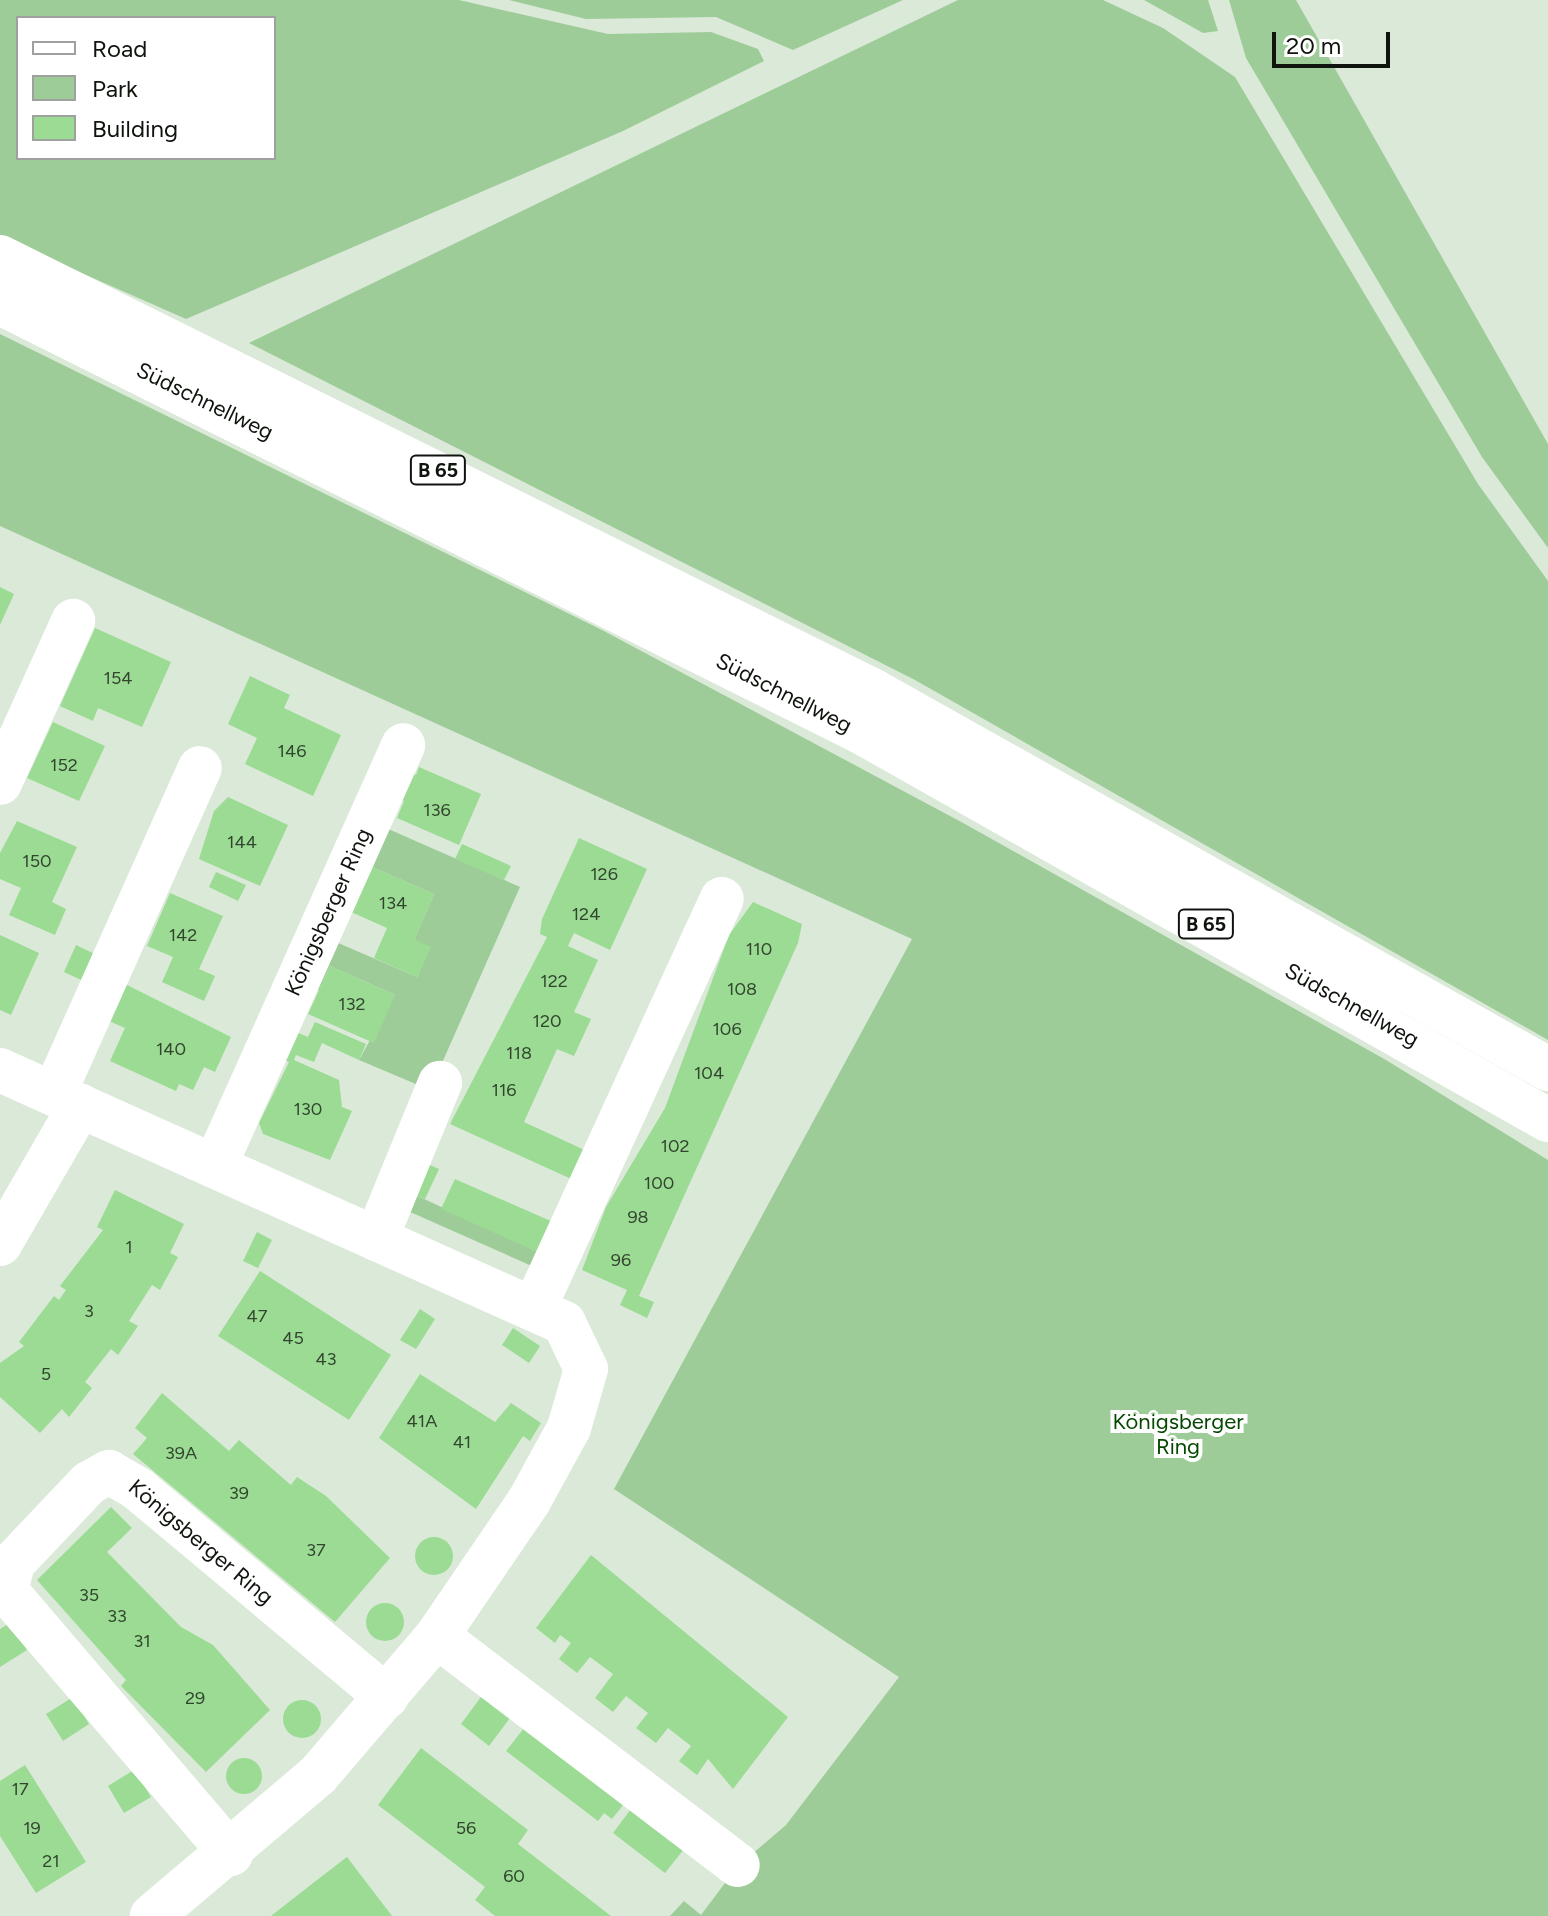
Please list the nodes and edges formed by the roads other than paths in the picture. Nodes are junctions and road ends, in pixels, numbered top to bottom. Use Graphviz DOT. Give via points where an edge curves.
graph roads {
  1 [pos="0,257"];
  2 [pos="0,303"];
  3 [pos="73,621"];
  4 [pos="403,745"];
  5 [pos="200,768"];
  6 [pos="0,783"];
  7 [pos="722,899"];
  8 [pos="1548,1069"];
  9 [pos="0,1070"];
  10 [pos="440,1083"];
  11 [pos="67,1100"];
  12 [pos="1548,1120"];
  13 [pos="215,1166"];
  14 [pos="376,1239"];
  15 [pos="0,1244"];
  16 [pos="534,1309"];
  17 [pos="437,1636"];
  18 [pos="387,1697"];
  19 [pos="231,1854"];
  20 [pos="738,1865"];
  21 [pos="178,1909"];
  1 -- 8 [label="main road, Südschnellweg / B 65" via="872,690"];
  2 -- 12 [label="main road, Südschnellweg / B 65" via="861,732"];
  3 -- 6 [label="main road"];
  4 -- 13 [label="main road, Königsberger Ring"];
  5 -- 11 [label="main road"];
  7 -- 16 [label="main road"];
  9 -- 11 [label="main road"];
  10 -- 14 [label="main road"];
  11 -- 13 [label="main road"];
  11 -- 15 [label="main road"];
  13 -- 14 [label="main road"];
  14 -- 16 [label="main road"];
  16 -- 17 [label="main road" via="574,1337 586,1369 584,1392 516,1523"];
  17 -- 18 [label="main road"];
  17 -- 20 [label="main road"];
  18 -- 19 [label="main road" via="318,1775"];
  18 -- 19 [label="main road, Königsberger Ring" via="138,1489 109,1472 89,1483 13,1563 6,1591"];
  19 -- 21 [label="main road"];
}
